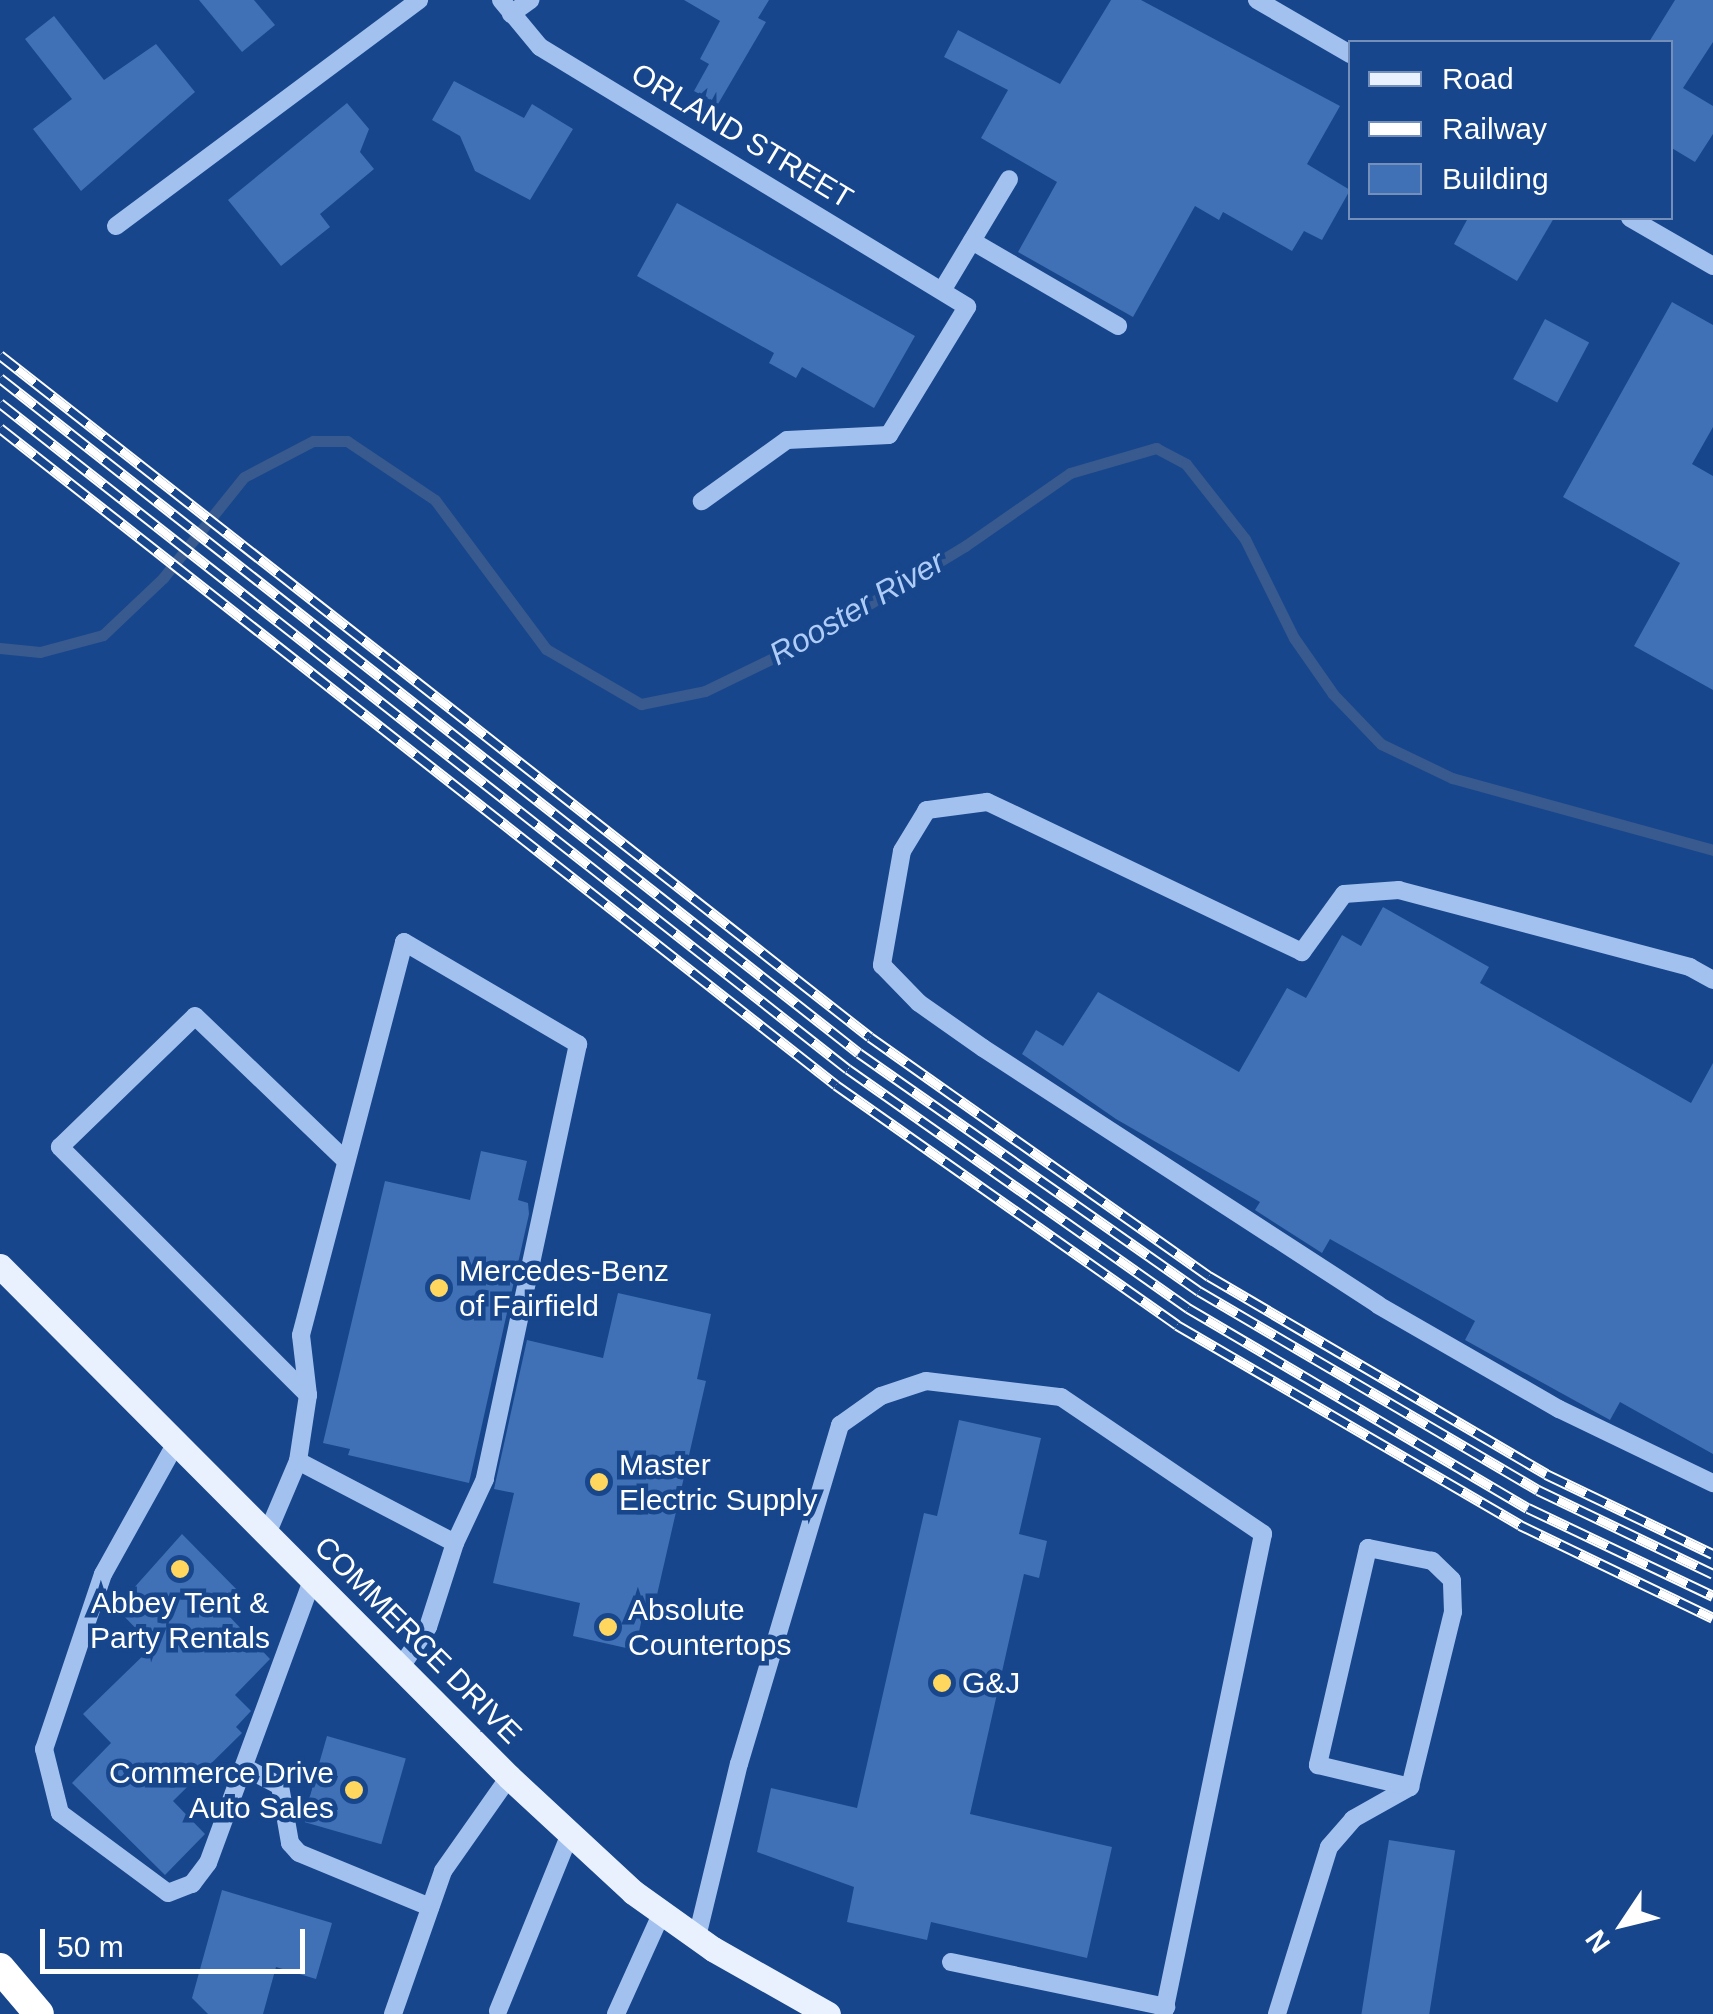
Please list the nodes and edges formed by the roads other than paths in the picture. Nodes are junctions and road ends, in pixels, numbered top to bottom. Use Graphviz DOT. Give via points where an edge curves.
graph roads {
  1 [pos="419,0"];
  2 [pos="530,0"];
  3 [pos="1257,0"];
  4 [pos="506,7"];
  5 [pos="1348,53"];
  6 [pos="1009,179"];
  7 [pos="1633,220"];
  8 [pos="116,226"];
  9 [pos="972,241"];
  10 [pos="1713,266"];
  11 [pos="943,289"];
  12 [pos="1118,326"];
  13 [pos="702,502"];
  14 [pos="1713,980"];
  15 [pos="346,1161"];
  16 [pos="0,1266"];
  17 [pos="308,1396"];
  18 [pos="176,1443"];
  19 [pos="298,1461"];
  20 [pos="1713,1483"];
  21 [pos="268,1534"];
  22 [pos="455,1543"];
  23 [pos="312,1580"];
  24 [pos="400,1668"];
  25 [pos="244,1767"];
  26 [pos="509,1777"];
  27 [pos="1410,1787"];
  28 [pos="570,1834"];
  29 [pos="430,1907"];
  30 [pos="662,1912"];
  31 [pos="697,1937"];
  32 [pos="951,1962"];
  33 [pos="0,1968"];
  34 [pos="1165,2010"];
  35 [pos="498,2011"];
  36 [pos="39,2014"];
  37 [pos="393,2014"];
  38 [pos="616,2014"];
  39 [pos="828,2014"];
  40 [pos="1277,2014"];
  1 -- 8 [label="street"];
  2 -- 4 [label="street"];
  3 -- 5 [label="street"];
  4 -- 11 [label="street, ORLAND STREET" via="540,47"];
  6 -- 9 [label="street"];
  7 -- 10 [label="street"];
  9 -- 11 [label="street"];
  9 -- 12 [label="street"];
  11 -- 13 [label="street, ORLAND STREET" via="967,306 889,436 787,440"];
  14 -- 20 [label="street" via="1634,951 1399,890 1344,894 1302,952 986,802 927,810 902,851 882,965 918,1003 1378,1306 1559,1409"];
  15 -- 17 [label="street" via="301,1334"];
  15 -- 17 [label="street" via="195,1016 60,1147"];
  15 -- 22 [label="street" via="404,942 578,1044 484,1479"];
  16 -- 18 [label="main road, COMMERCE DRIVE"];
  17 -- 19 [label="street"];
  18 -- 21 [label="main road, COMMERCE DRIVE"];
  18 -- 25 [label="street" via="128,1522 72,1653 44,1750 47,1777 60,1813 168,1893 192,1884 208,1863"];
  19 -- 21 [label="street"];
  19 -- 22 [label="street"];
  21 -- 23 [label="main road, COMMERCE DRIVE"];
  22 -- 24 [label="street" via="428,1627"];
  23 -- 24 [label="main road, COMMERCE DRIVE"];
  23 -- 25 [label="street"];
  24 -- 26 [label="main road, COMMERCE DRIVE"];
  25 -- 29 [label="street" via="280,1786 298,1853"];
  26 -- 28 [label="main road, COMMERCE DRIVE"];
  26 -- 29 [label="street" via="472,1822"];
  27 -- 27 [label="street" via="1453,1612 1452,1580 1432,1561 1368,1548 1318,1764"];
  27 -- 40 [label="street" via="1354,1819 1329,1848"];
  28 -- 30 [label="main road, COMMERCE DRIVE"];
  28 -- 35 [label="street"];
  29 -- 37 [label="street"];
  30 -- 31 [label="main road, COMMERCE DRIVE"];
  30 -- 38 [label="street"];
  31 -- 34 [label="street" via="738,1764 840,1426 881,1396 926,1381 1061,1397 1263,1534"];
  31 -- 39 [label="main road, COMMERCE DRIVE"];
  32 -- 34 [label="street"];
  33 -- 36 [label="highway"];
}
